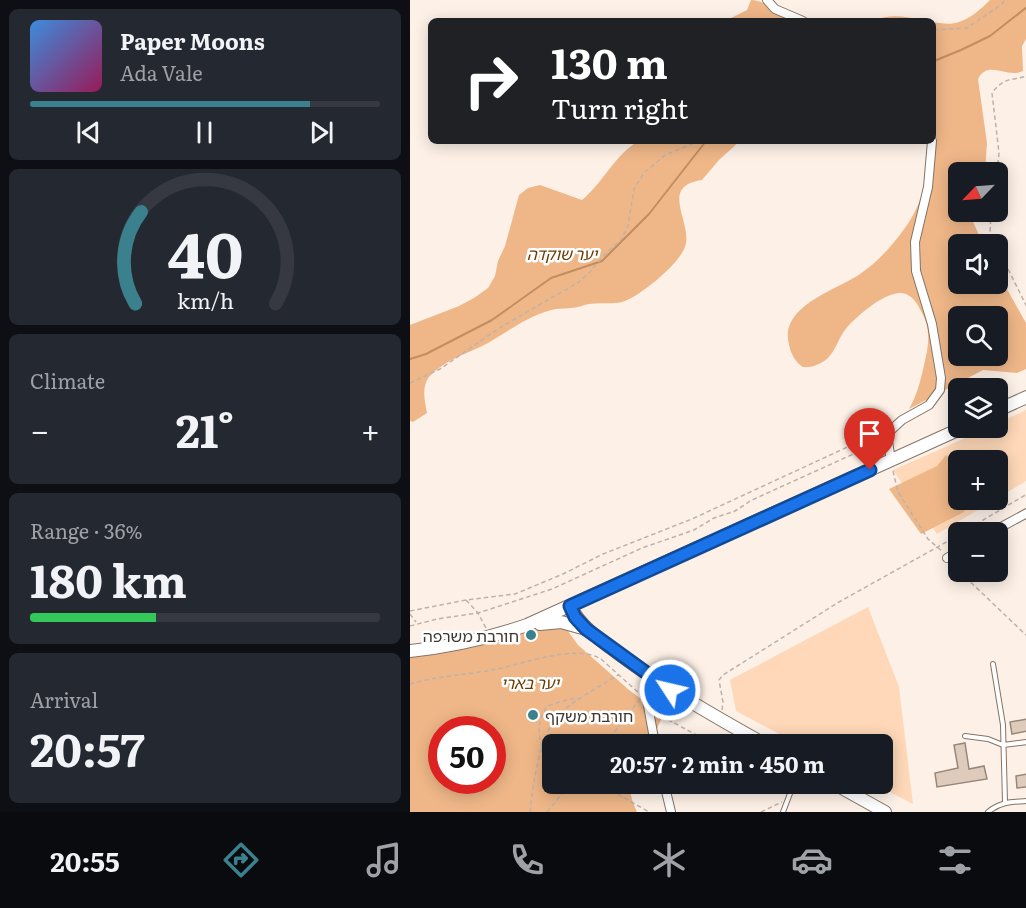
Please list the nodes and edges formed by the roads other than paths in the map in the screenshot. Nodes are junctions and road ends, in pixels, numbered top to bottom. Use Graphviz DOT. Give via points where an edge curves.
graph roads {
  1 [pos="767,0"];
  2 [pos="796,18"];
  3 [pos="932,144"];
  4 [pos="1026,397"];
  5 [pos="1008,405"];
  6 [pos="948,435"];
  7 [pos="891,461"];
  8 [pos="1026,513"];
  9 [pos="1008,523"];
  10 [pos="570,606"];
  11 [pos="527,625"];
  12 [pos="586,629"];
  13 [pos="410,651"];
  14 [pos="994,664"];
  15 [pos="653,680"];
  16 [pos="653,734"];
  17 [pos="746,734"];
  18 [pos="965,736"];
  19 [pos="1026,742"];
  20 [pos="1003,745"];
  21 [pos="667,794"];
  22 [pos="790,794"];
  23 [pos="853,794"];
  24 [pos="1026,801"];
  25 [pos="1005,802"];
  26 [pos="671,812"];
  27 [pos="783,812"];
  28 [pos="885,812"];
  29 [pos="988,812"];
  1 -- 2 [label="street" via="775,9"];
  3 -- 7 [label="street" via="928,187 915,242 916,271 932,324 940,390 929,405 890,431"];
  4 -- 5 [label="main road"];
  6 -- 7 [label="main road"];
  7 -- 10 [label="main road"];
  8 -- 9 [label="street"];
  10 -- 11 [label="main road"];
  10 -- 12 [label="main road"];
  11 -- 12 [label="main road" via="570,623"];
  11 -- 13 [label="main road" via="492,636"];
  12 -- 15 [label="main road"];
  14 -- 20 [label="lane"];
  15 -- 16 [label="street" via="647,700"];
  15 -- 17 [label="main road"];
  18 -- 20 [label="lane"];
  19 -- 20 [label="lane"];
  20 -- 25 [label="lane"];
  21 -- 26 [label="street"];
  22 -- 27 [label="lane"];
  23 -- 28 [label="main road"];
  24 -- 25 [label="lane"];
  25 -- 29 [label="lane"];
}
